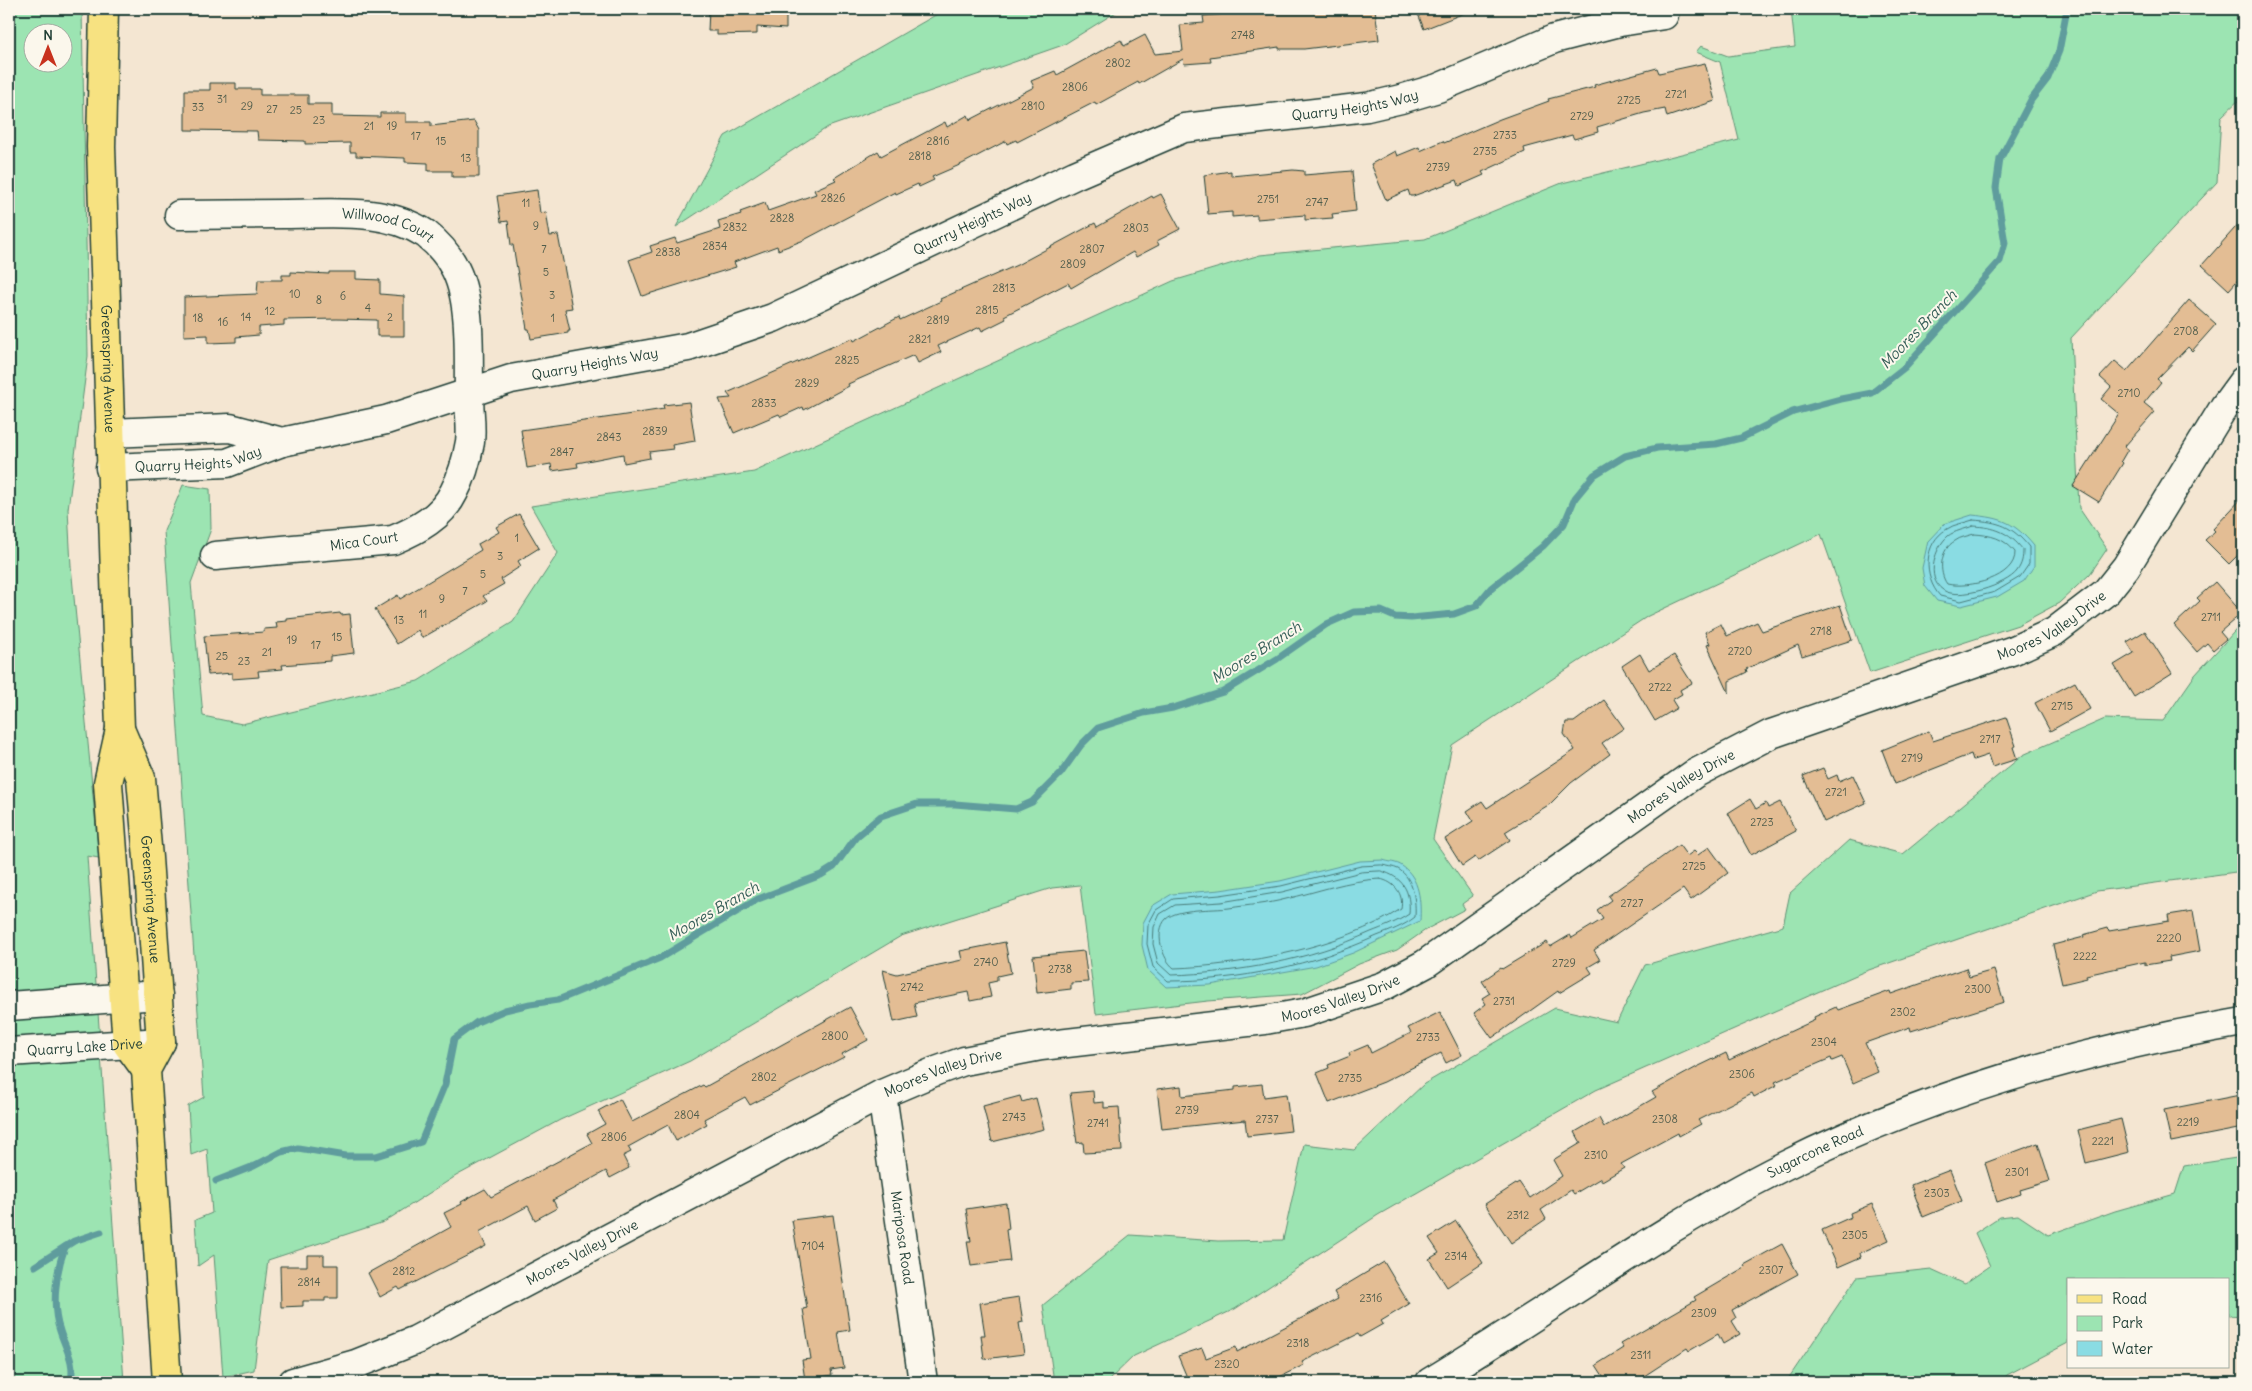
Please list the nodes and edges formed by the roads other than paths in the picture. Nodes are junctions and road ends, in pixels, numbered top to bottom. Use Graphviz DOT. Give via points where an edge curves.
graph roads {
  1 [pos="104,9"];
  2 [pos="1663,12"];
  3 [pos="179,215"];
  4 [pos="2243,381"];
  5 [pos="469,393"];
  6 [pos="110,433"];
  7 [pos="282,442"];
  8 [pos="110,468"];
  9 [pos="215,556"];
  10 [pos="120,729"];
  11 [pos="158,995"];
  12 [pos="124,997"];
  13 [pos="9,1006"];
  14 [pos="2243,1022"];
  15 [pos="161,1042"];
  16 [pos="127,1044"];
  17 [pos="9,1052"];
  18 [pos="146,1070"];
  19 [pos="882,1094"];
  20 [pos="167,1382"];
  21 [pos="293,1382"];
  22 [pos="923,1382"];
  23 [pos="1430,1382"];
  1 -- 6 [label="main road, Greenspring Avenue" via="101,147"];
  2 -- 5 [label="street, Quarry Heights Way" via="1554,39 1438,88 1401,99 1367,107 1184,128 773,318 688,347 548,371"];
  3 -- 5 [label="street, Willwood Court" via="353,214 383,217 407,224 426,235 454,266 462,289 467,316"];
  4 -- 19 [label="street, Moores Valley Drive" via="2126,567 2106,592 2054,632 2014,650 1810,719 1732,753 1694,774 1425,964 1384,986 1304,1013 999,1053 964,1061"];
  5 -- 7 [label="street, Quarry Heights Way" via="386,420"];
  5 -- 9 [label="street, Mica Court" via="470,440 464,469 454,494 438,515 414,531 393,540"];
  6 -- 7 [label="street, Quarry Heights Way" via="230,428"];
  6 -- 8 [label="main road, Greenspring Avenue"];
  7 -- 8 [label="street, Quarry Heights Way" via="227,462"];
  8 -- 10 [label="main road, Greenspring Avenue"];
  10 -- 11 [label="main road, Greenspring Avenue" via="141,778"];
  10 -- 12 [label="main road, Greenspring Avenue" via="108,783"];
  11 -- 12 [label="street"];
  11 -- 15 [label="main road, Greenspring Avenue"];
  12 -- 13 [label="street"];
  12 -- 16 [label="main road, Greenspring Avenue"];
  14 -- 23 [label="street, Sugarcone Road" via="2129,1044 2031,1071 1941,1099 1856,1132 1718,1201"];
  15 -- 16 [label="street, Quarry Lake Drive"];
  15 -- 18 [label="main road"];
  16 -- 17 [label="street, Quarry Lake Drive"];
  16 -- 18 [label="main road"];
  18 -- 20 [label="main road"];
  19 -- 21 [label="street, Moores Valley Drive" via="416,1340 356,1364"];
  19 -- 22 [label="street, Mariposa Road"];
}
